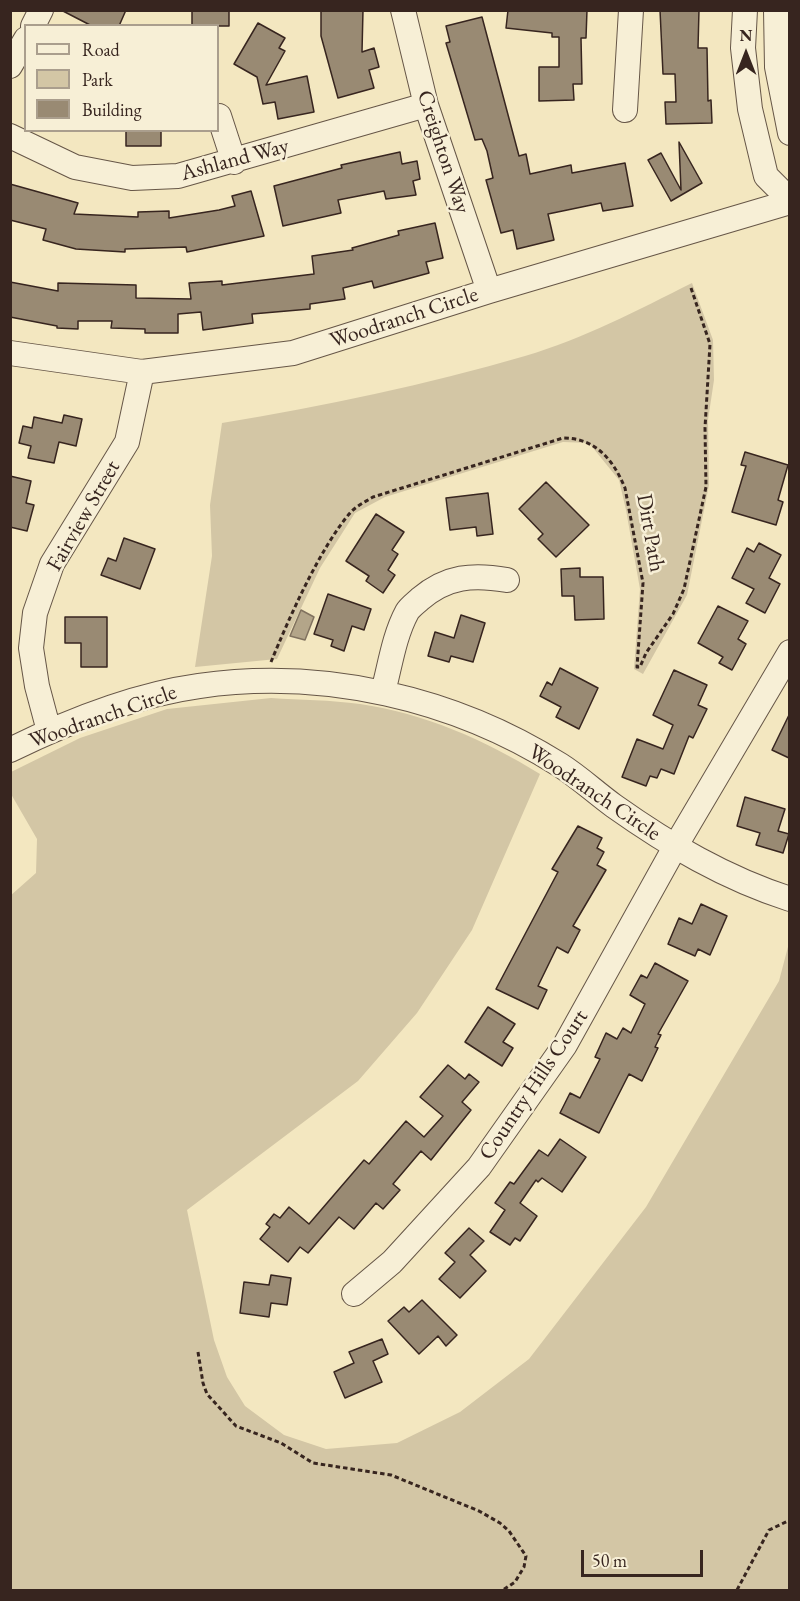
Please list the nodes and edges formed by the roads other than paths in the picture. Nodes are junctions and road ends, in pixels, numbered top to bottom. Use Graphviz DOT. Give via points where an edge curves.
graph roads {
  1 [pos="41,10"];
  2 [pos="403,10"];
  3 [pos="631,10"];
  4 [pos="745,10"];
  5 [pos="776,10"];
  6 [pos="34,24"];
  7 [pos="24,42"];
  8 [pos="10,66"];
  9 [pos="426,105"];
  10 [pos="625,110"];
  11 [pos="219,116"];
  12 [pos="789,133"];
  13 [pos="10,136"];
  14 [pos="234,162"];
  15 [pos="789,201"];
  16 [pos="489,291"];
  17 [pos="10,353"];
  18 [pos="142,372"];
  19 [pos="507,580"];
  20 [pos="789,652"];
  21 [pos="383,692"];
  22 [pos="49,731"];
  23 [pos="10,750"];
  24 [pos="675,847"];
  25 [pos="789,899"];
  26 [pos="354,1294"];
  1 -- 6 [label="street"];
  2 -- 9 [label="street, Creighton Way"];
  3 -- 10 [label="street"];
  4 -- 15 [label="street" via="743,48 750,109 766,176"];
  5 -- 12 [label="street" via="777,66"];
  7 -- 8 [label="street"];
  9 -- 14 [label="street, Ashland Way"];
  9 -- 16 [label="street, Creighton Way"];
  11 -- 14 [label="street"];
  13 -- 14 [label="street, Ashland Way" via="75,167 132,178 178,177"];
  15 -- 16 [label="street, Woodranch Circle"];
  16 -- 18 [label="street, Woodranch Circle" via="293,353"];
  17 -- 18 [label="street, Woodranch Circle"];
  18 -- 22 [label="street, Fairview Street" via="127,442 52,564 35,613 31,648"];
  19 -- 21 [label="street" via="477,575 449,580 408,610"];
  20 -- 24 [label="street, Country Hills Court"];
  21 -- 22 [label="street, Woodranch Circle" via="322,683 250,681 198,686 144,698"];
  21 -- 24 [label="street, Woodranch Circle" via="446,709 504,734 560,765"];
  22 -- 23 [label="street, Woodranch Circle"];
  24 -- 25 [label="street, Woodranch Circle" via="718,872"];
  24 -- 26 [label="street, Country Hills Court" via="565,1046 485,1157 392,1262"];
}
